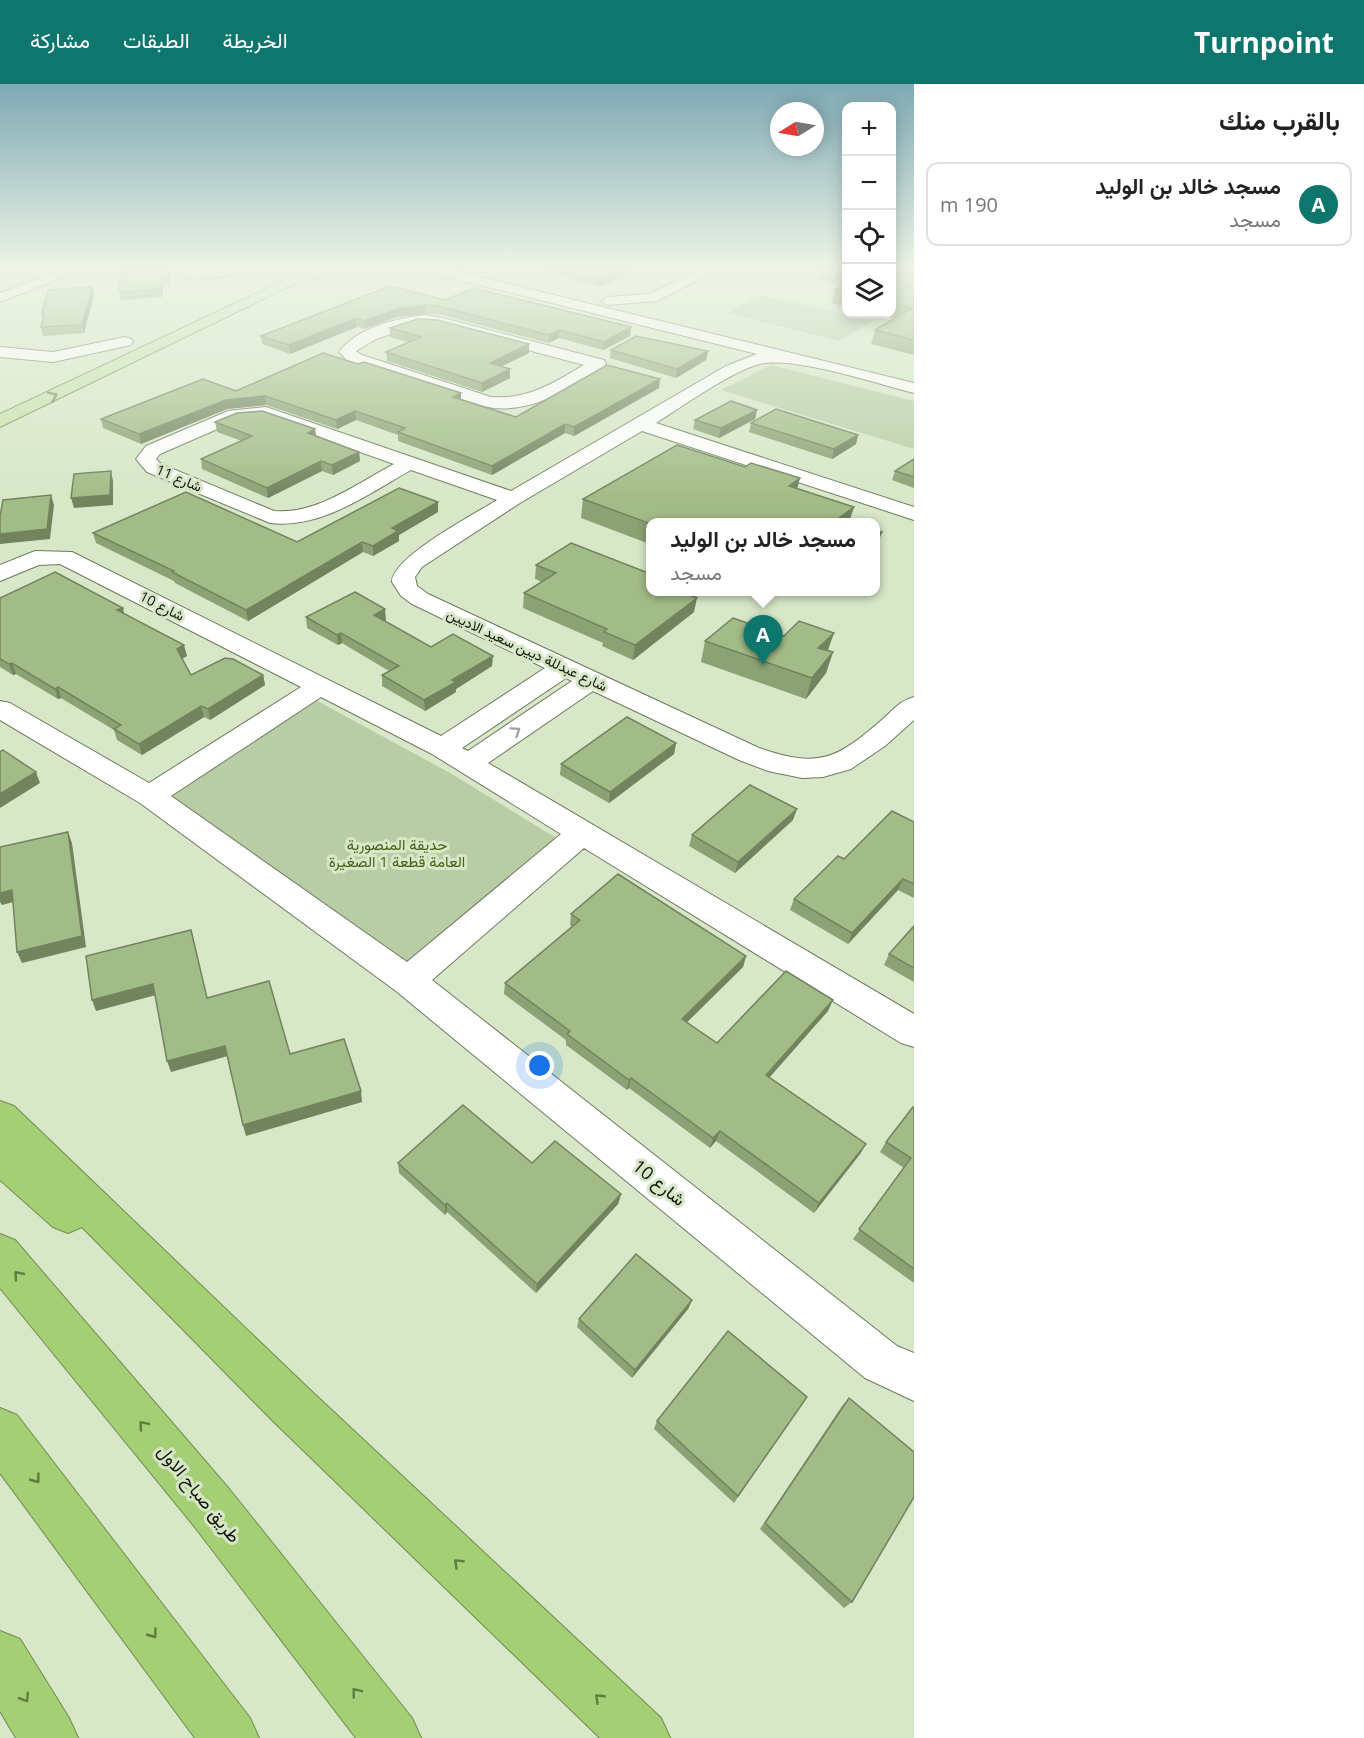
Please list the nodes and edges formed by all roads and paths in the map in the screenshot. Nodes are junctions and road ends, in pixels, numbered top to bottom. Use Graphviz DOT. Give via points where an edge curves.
graph roads {
  1 [pos="108,345"];
  2 [pos="116,345"];
  3 [pos="159,345"];
  4 [pos="352,345"];
  5 [pos="524,345"];
  6 [pos="713,345"];
  7 [pos="797,345"];
  8 [pos="0,352"];
  9 [pos="742,354"];
  10 [pos="598,364"];
  11 [pos="620,370"];
  12 [pos="52,373"];
  13 [pos="914,378"];
  14 [pos="914,388"];
  15 [pos="0,421"];
  16 [pos="642,424"];
  17 [pos="409,464"];
  18 [pos="513,499"];
  19 [pos="914,514"];
  20 [pos="0,574"];
  21 [pos="564,667"];
  22 [pos="591,680"];
  23 [pos="320,686"];
  24 [pos="914,705"];
  25 [pos="0,709"];
  26 [pos="442,748"];
  27 [pos="468,764"];
  28 [pos="150,796"];
  29 [pos="582,833"];
  30 [pos="408,981"];
  31 [pos="914,1032"];
  32 [pos="0,1118"];
  33 [pos="0,1155"];
  34 [pos="0,1255"];
  35 [pos="914,1378"];
  36 [pos="290,1404"];
  37 [pos="0,1432"];
  38 [pos="0,1659"];
  39 [pos="49,1738"];
  40 [pos="230,1738"];
  41 [pos="392,1738"];
  42 [pos="642,1738"];
  1 -- 8 [label="street" via="53,357"];
  2 -- 12 [label="main road"];
  15 -- 3 [label="main road, one-way"];
  4 -- 10 [label="street" via="347,352 356,359 504,404 533,400"];
  5 -- 10 [label="street"];
  6 -- 9 [label="street"];
  7 -- 13 [label="street"];
  9 -- 14 [label="street, شارع عبدللة ديين سعيد الاديين" via="792,357"];
  9 -- 16 [label="street, شارع عبدللة ديين سعيد الاديين" via="686,388"];
  10 -- 11 [label="street"];
  16 -- 18 [label="street, شارع عبدللة ديين سعيد الاديين"];
  16 -- 19 [label="street"];
  17 -- 17 [label="street, شارع 11" via="260,412 234,415 153,450 146,459 154,468 270,517 287,520 309,515"];
  17 -- 18 [label="street, شارع 11"];
  18 -- 21 [label="street, شارع عبدللة ديين سعيد الاديين" via="414,562 404,573 403,582 420,599"];
  20 -- 23 [label="street, شارع 10" via="35,558 64,557"];
  21 -- 22 [label="street, شارع عبدللة ديين سعيد الاديين"];
  21 -- 26 [label="street"];
  22 -- 24 [label="street, شارع عبدللة ديين سعيد الاديين" via="767,762 805,769 851,760"];
  27 -- 22 [label="street, one-way"];
  23 -- 26 [label="street, شارع 10"];
  23 -- 28 [label="street"];
  25 -- 28 [label="street, شارع 10"];
  26 -- 27 [label="street, شارع 10"];
  27 -- 29 [label="street, شارع 10"];
  28 -- 30 [label="street, شارع 10"];
  29 -- 30 [label="street"];
  29 -- 31 [label="street, شارع 10"];
  30 -- 35 [label="street, شارع 10" via="881,1362"];
  32 -- 36 [label="highway"];
  33 -- 36 [label="highway"];
  41 -- 34 [label="highway, طريق صباح الاول, one-way" via="212,1509"];
  42 -- 36 [label="highway, one-way"];
  37 -- 40 [label="highway, one-way"];
  38 -- 39 [label="highway, one-way"];
}
